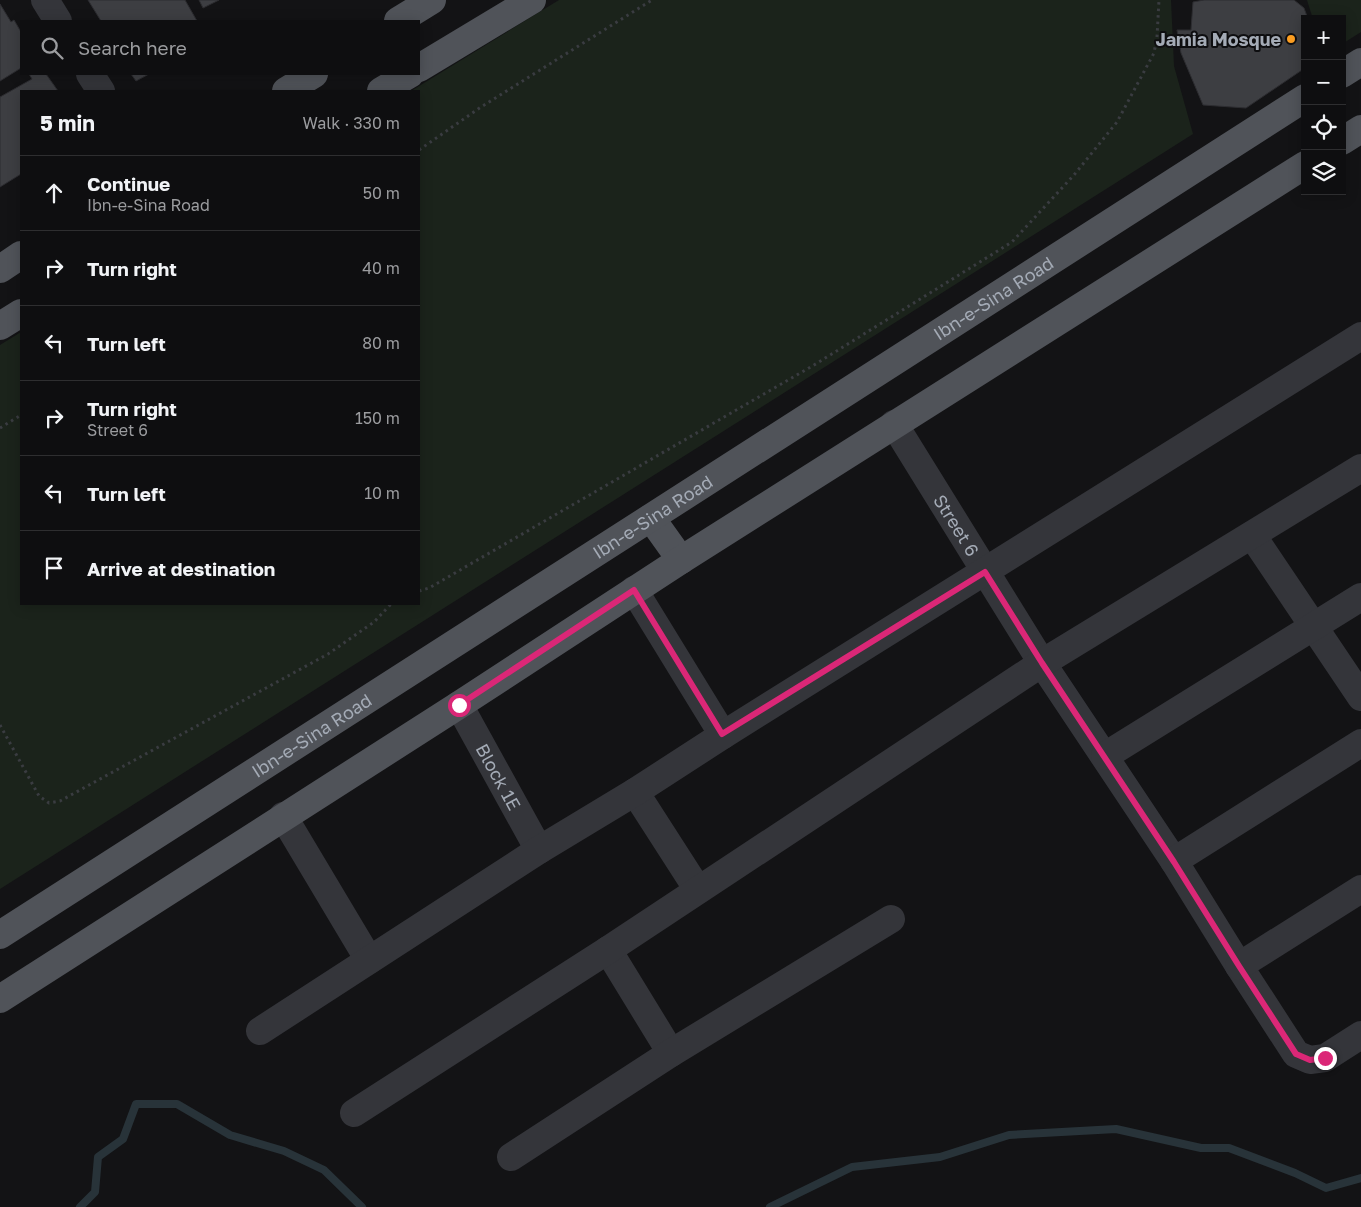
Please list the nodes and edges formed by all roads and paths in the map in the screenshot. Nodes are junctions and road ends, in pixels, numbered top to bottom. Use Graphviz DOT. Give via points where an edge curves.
graph roads {
  1 [pos="45,0"];
  2 [pos="432,0"];
  3 [pos="532,0"];
  4 [pos="652,0"];
  5 [pos="1160,0"];
  6 [pos="57,20"];
  7 [pos="400,20"];
  8 [pos="1361,62"];
  9 [pos="420,67"];
  10 [pos="1346,71"];
  11 [pos="91,75"];
  12 [pos="312,75"];
  13 [pos="408,75"];
  14 [pos="100,90"];
  15 [pos="288,90"];
  16 [pos="383,90"];
  17 [pos="1301,101"];
  18 [pos="1361,129"];
  19 [pos="1346,138"];
  20 [pos="420,149"];
  21 [pos="1301,168"];
  22 [pos="20,257"];
  23 [pos="0,269"];
  24 [pos="20,313"];
  25 [pos="0,326"];
  26 [pos="1361,336"];
  27 [pos="20,416"];
  28 [pos="894,424"];
  29 [pos="0,428"];
  30 [pos="1361,468"];
  31 [pos="651,518"];
  32 [pos="1252,535"];
  33 [pos="681,560"];
  34 [pos="985,572"];
  35 [pos="634,590"];
  36 [pos="420,591"];
  37 [pos="1361,597"];
  38 [pos="390,605"];
  39 [pos="1314,626"];
  40 [pos="1042,663"];
  41 [pos="1361,696"];
  42 [pos="459,705"];
  43 [pos="0,725"];
  44 [pos="722,734"];
  45 [pos="1361,743"];
  46 [pos="1105,756"];
  47 [pos="635,792"];
  48 [pos="283,816"];
  49 [pos="539,850"];
  50 [pos="1174,862"];
  51 [pos="1361,889"];
  52 [pos="698,890"];
  53 [pos="891,919"];
  54 [pos="0,935"];
  55 [pos="608,950"];
  56 [pos="369,960"];
  57 [pos="1239,966"];
  58 [pos="0,999"];
  59 [pos="260,1031"];
  60 [pos="1361,1035"];
  61 [pos="671,1053"];
  62 [pos="354,1113"];
  63 [pos="511,1156"];
  1 -- 6 [label="street"];
  2 -- 7 [label="main road"];
  3 -- 9 [label="main road"];
  4 -- 20 [label="path" via="481,107"];
  5 -- 36 [label="path" via="1154,53 1117,122 1074,175 1012,242 814,365"];
  8 -- 10 [label="main road"];
  11 -- 14 [label="street"];
  12 -- 15 [label="main road"];
  13 -- 16 [label="main road"];
  17 -- 31 [label="main road, Ibn-e-Sina Road"];
  18 -- 19 [label="main road"];
  21 -- 28 [label="main road"];
  22 -- 23 [label="main road"];
  24 -- 25 [label="main road"];
  26 -- 34 [label="street"];
  27 -- 29 [label="path"];
  28 -- 33 [label="main road"];
  28 -- 34 [label="street, Street 6"];
  30 -- 32 [label="street"];
  31 -- 33 [label="main road"];
  31 -- 54 [label="main road, Ibn-e-Sina Road"];
  32 -- 39 [label="street"];
  32 -- 40 [label="street"];
  33 -- 35 [label="main road"];
  34 -- 40 [label="street, Street 6"];
  34 -- 44 [label="street"];
  35 -- 42 [label="main road"];
  35 -- 44 [label="street"];
  37 -- 39 [label="street"];
  38 -- 43 [label="path" via="374,622 328,654 60,801 49,803 39,796"];
  39 -- 41 [label="street"];
  39 -- 46 [label="street"];
  40 -- 46 [label="street, Street 6"];
  40 -- 52 [label="street"];
  42 -- 48 [label="main road"];
  42 -- 49 [label="street, Block 1E"];
  44 -- 47 [label="street"];
  45 -- 50 [label="street"];
  46 -- 50 [label="street, Street 6"];
  47 -- 49 [label="street"];
  47 -- 52 [label="street"];
  48 -- 56 [label="street"];
  48 -- 58 [label="main road"];
  49 -- 56 [label="street"];
  50 -- 57 [label="street, Street 6"];
  51 -- 57 [label="street"];
  52 -- 55 [label="street"];
  53 -- 61 [label="street"];
  55 -- 61 [label="street"];
  55 -- 62 [label="street"];
  56 -- 59 [label="street"];
  57 -- 60 [label="street, Street 6" via="1296,1054 1310,1060 1325,1058"];
  61 -- 63 [label="street"];
}
